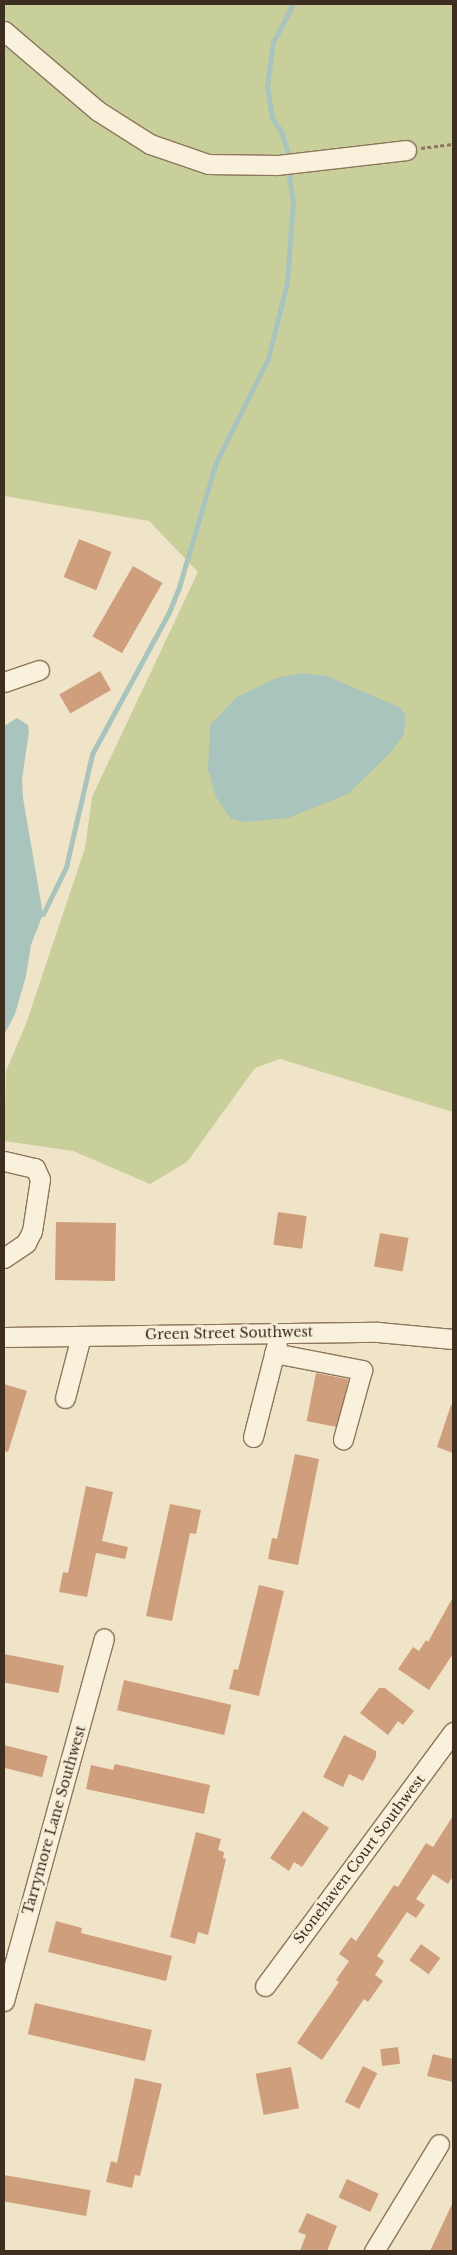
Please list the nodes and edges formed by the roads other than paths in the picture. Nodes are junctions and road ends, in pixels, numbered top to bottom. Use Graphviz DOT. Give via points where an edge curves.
graph roads {
  1 [pos="4,31"];
  2 [pos="406,150"];
  3 [pos="39,670"];
  4 [pos="4,682"];
  5 [pos="4,1161"];
  6 [pos="4,1258"];
  7 [pos="280,1332"];
  8 [pos="81,1336"];
  9 [pos="4,1337"];
  10 [pos="453,1339"];
  11 [pos="274,1353"];
  12 [pos="65,1398"];
  13 [pos="253,1437"];
  14 [pos="343,1439"];
  15 [pos="104,1639"];
  16 [pos="453,1732"];
  17 [pos="265,1986"];
  18 [pos="4,2001"];
  19 [pos="439,2144"];
  20 [pos="374,2251"];
  1 -- 2 [label="street" via="98,111 150,144 208,164 277,165"];
  3 -- 4 [label="street"];
  5 -- 6 [label="street" via="35,1168 40,1179 32,1231 26,1243"];
  7 -- 8 [label="street, Green Street Southwest"];
  7 -- 10 [label="street, Green Street Southwest" via="378,1332"];
  7 -- 11 [label="street"];
  8 -- 9 [label="street, Green Street Southwest"];
  8 -- 12 [label="street"];
  11 -- 13 [label="street"];
  11 -- 14 [label="street" via="362,1370"];
  15 -- 18 [label="street, Tarrymore Lane Southwest"];
  16 -- 17 [label="street, Stonehaven Court Southwest"];
  19 -- 20 [label="street"];
}
